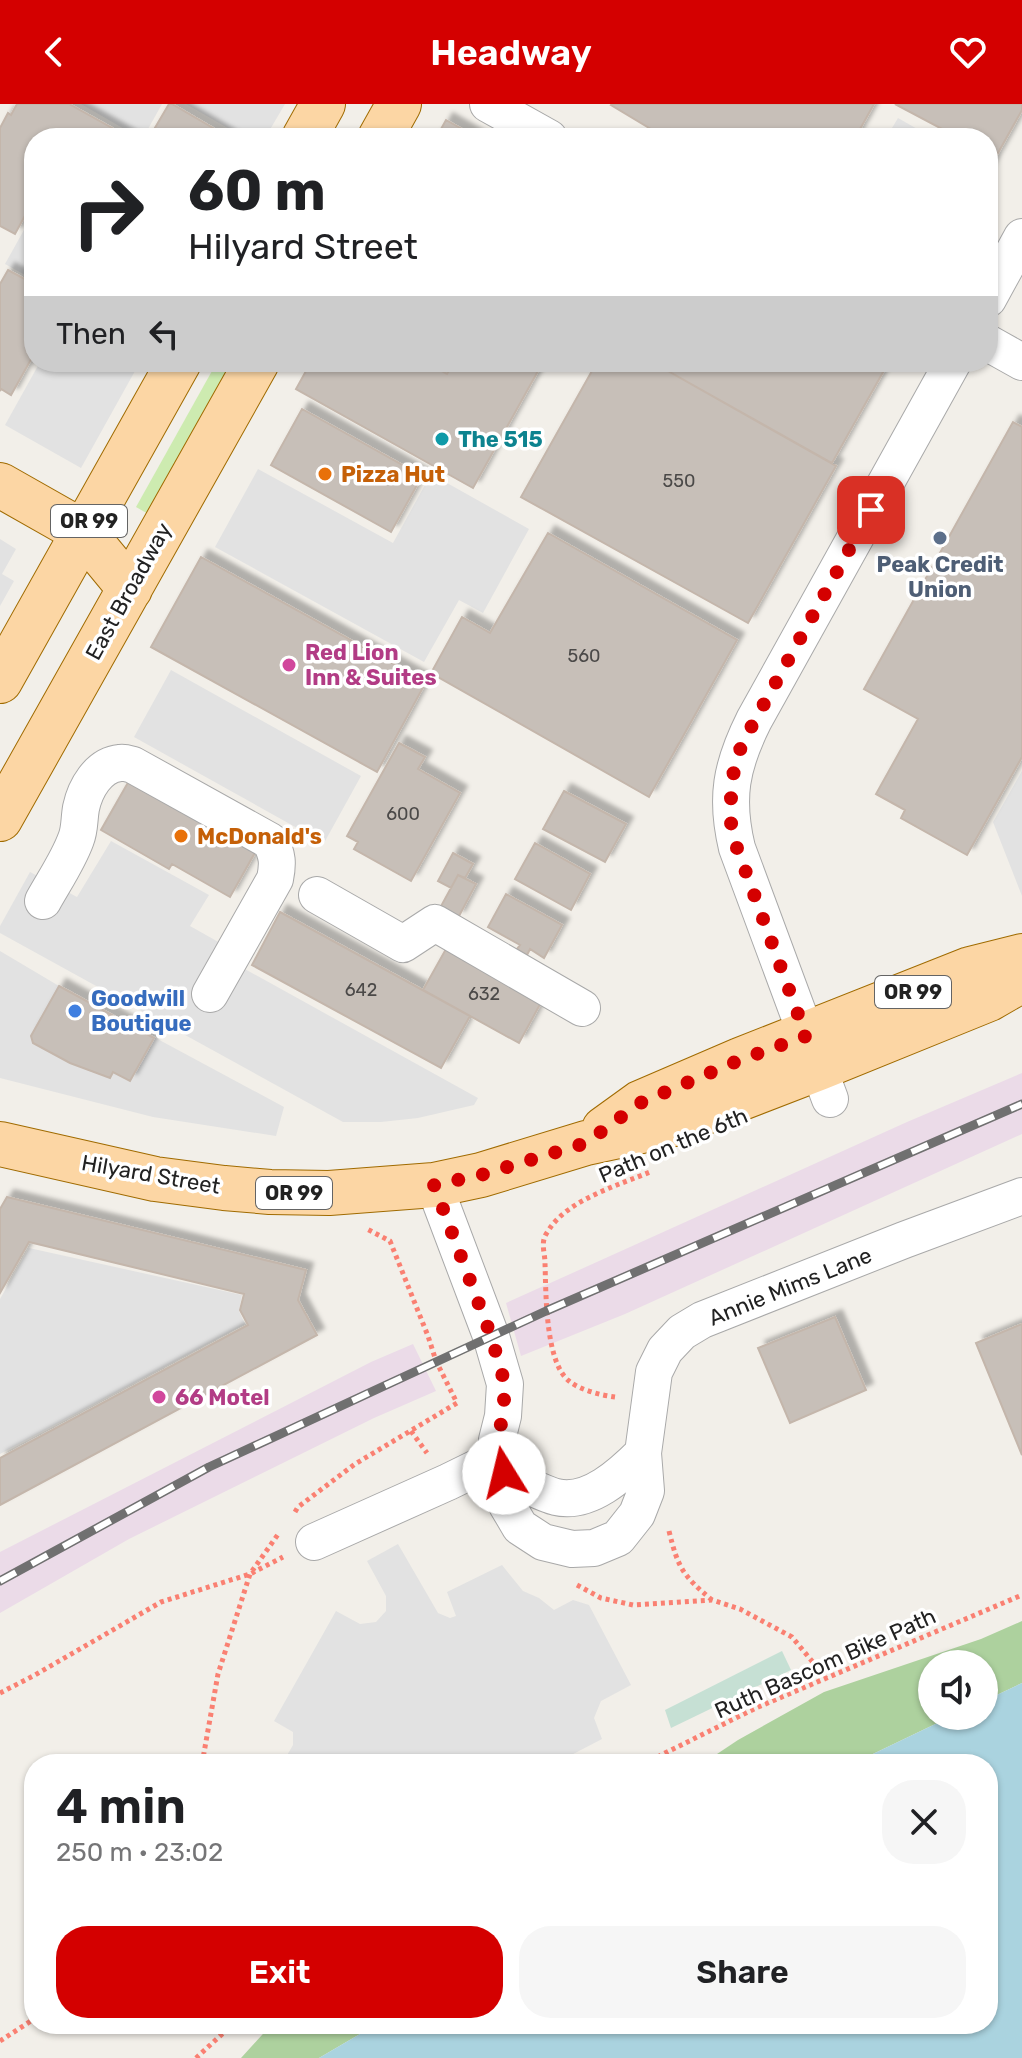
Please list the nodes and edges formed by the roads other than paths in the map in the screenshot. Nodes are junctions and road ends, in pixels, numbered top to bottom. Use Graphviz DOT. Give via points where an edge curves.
graph roads {
  1 [pos="323,104"];
  2 [pos="399,104"];
  3 [pos="310,128"];
  4 [pos="386,128"];
  5 [pos="1022,237"];
  6 [pos="998,281"];
  7 [pos="998,349"];
  8 [pos="1022,362"];
  9 [pos="173,372"];
  10 [pos="251,372"];
  11 [pos="947,372"];
  12 [pos="0,485"];
  13 [pos="83,532"];
  14 [pos="130,589"];
  15 [pos="0,681"];
  16 [pos="0,819"];
  17 [pos="317,895"];
  18 [pos="43,901"];
  19 [pos="1022,956"];
  20 [pos="1022,980"];
  21 [pos="210,994"];
  22 [pos="582,1008"];
  23 [pos="818,1068"];
  24 [pos="0,1144"];
  25 [pos="434,1185"];
  26 [pos="1022,1196"];
  27 [pos="643,1453"];
  28 [pos="501,1466"];
  29 [pos="295,1529"];
  1 -- 3 [label="main road"];
  2 -- 4 [label="main road"];
  5 -- 6 [label="street"];
  7 -- 8 [label="street"];
  9 -- 13 [label="main road, OR 99"];
  10 -- 14 [label="main road, East Broadway"];
  11 -- 23 [label="street" via="735,763 731,823 737,848"];
  12 -- 13 [label="main road"];
  13 -- 14 [label="main road"];
  13 -- 15 [label="main road, OR 99"];
  14 -- 16 [label="main road, East Broadway"];
  17 -- 22 [label="street" via="403,944 435,923"];
  18 -- 21 [label="street" via="75,842 93,779 120,763 133,765 270,841 277,853 275,879"];
  19 -- 23 [label="main road, OR 99" via="970,969"];
  20 -- 23 [label="main road, OR 99" via="989,999"];
  23 -- 25 [label="main road, Hilyard Street / OR 99" via="740,1060 640,1103 586,1143"];
  24 -- 25 [label="main road, Hilyard Street / OR 99" via="155,1179 224,1188 329,1193"];
  25 -- 28 [label="street, Annie Mims Lane" via="505,1384 497,1440"];
  26 -- 27 [label="street, Annie Mims Lane" via="682,1332 654,1372"];
  27 -- 28 [label="street" via="620,1476 586,1495 559,1498"];
  27 -- 28 [label="street, Annie Mims Lane" via="646,1491 637,1514 618,1538 594,1548 543,1542 520,1527 507,1505"];
  28 -- 29 [label="street"];
}
